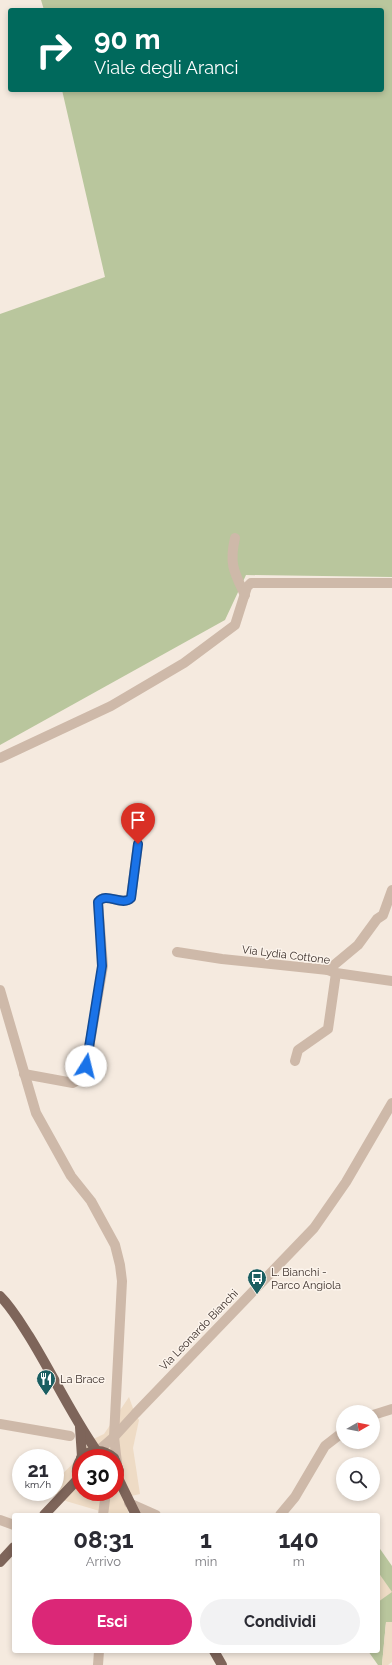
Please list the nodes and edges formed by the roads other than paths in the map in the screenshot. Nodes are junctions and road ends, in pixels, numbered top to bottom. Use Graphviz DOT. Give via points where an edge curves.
graph roads {
  1 [pos="235,538"];
  2 [pos="392,583"];
  3 [pos="245,595"];
  4 [pos="0,758"];
  5 [pos="138,844"];
  6 [pos="392,890"];
  7 [pos="177,952"];
  8 [pos="332,972"];
  9 [pos="392,981"];
  10 [pos="0,990"];
  11 [pos="295,1061"];
  12 [pos="24,1074"];
  13 [pos="392,1103"];
  14 [pos="0,1296"];
  15 [pos="392,1409"];
  16 [pos="380,1413"];
  17 [pos="0,1424"];
  18 [pos="79,1425"];
  19 [pos="70,1436"];
  20 [pos="114,1437"];
  21 [pos="336,1437"];
  22 [pos="81,1449"];
  23 [pos="96,1449"];
  24 [pos="98,1449"];
  25 [pos="115,1449"];
  26 [pos="72,1489"];
  27 [pos="124,1494"];
  28 [pos="104,1501"];
  29 [pos="129,1503"];
  30 [pos="46,1513"];
  31 [pos="103,1513"];
  32 [pos="135,1513"];
  33 [pos="152,1513"];
  34 [pos="282,1513"];
  35 [pos="0,1520"];
  36 [pos="12,1524"];
  37 [pos="12,1549"];
  38 [pos="0,1562"];
  39 [pos="99,1653"];
  40 [pos="215,1653"];
  41 [pos="98,1665"];
  42 [pos="222,1665"];
  1 -- 3 [label="street" via="231,555 234,574"];
  2 -- 3 [label="street" via="251,584 247,587"];
  3 -- 4 [label="street" via="235,625 184,663 111,706"];
  5 -- 12 [label="street" via="131,898 124,901 104,898 98,902 102,966 82,1078 73,1083"];
  6 -- 8 [label="street" via="382,915"];
  7 -- 8 [label="street, Via Lydia Cottone"];
  8 -- 9 [label="street, Via Lydia Cottone"];
  8 -- 11 [label="street" via="328,1029 298,1050"];
  10 -- 12 [label="street"];
  12 -- 20 [label="street" via="36,1113 71,1176 91,1201 115,1245 120,1264 122,1281"];
  13 -- 20 [label="street, Via Leonardo Bianchi" via="346,1182 314,1228"];
  14 -- 18 [label="main road" via="10,1306 40,1354"];
  15 -- 16 [label="street"];
  17 -- 19 [label="street"];
  18 -- 22 [label="main road"];
  18 -- 23 [label="main road"];
  20 -- 24 [label="street, Via Leonardo Bianchi"];
  20 -- 25 [label="street"];
  21 -- 34 [label="street" via="324,1446 295,1497"];
  26 -- 30 [label="main road"];
  27 -- 29 [label="main road"];
  28 -- 31 [label="street"];
  29 -- 32 [label="main road"];
  29 -- 33 [label="street"];
  35 -- 36 [label="street"];
  37 -- 38 [label="main road"];
  39 -- 41 [label="street"];
  40 -- 42 [label="main road"];
}
